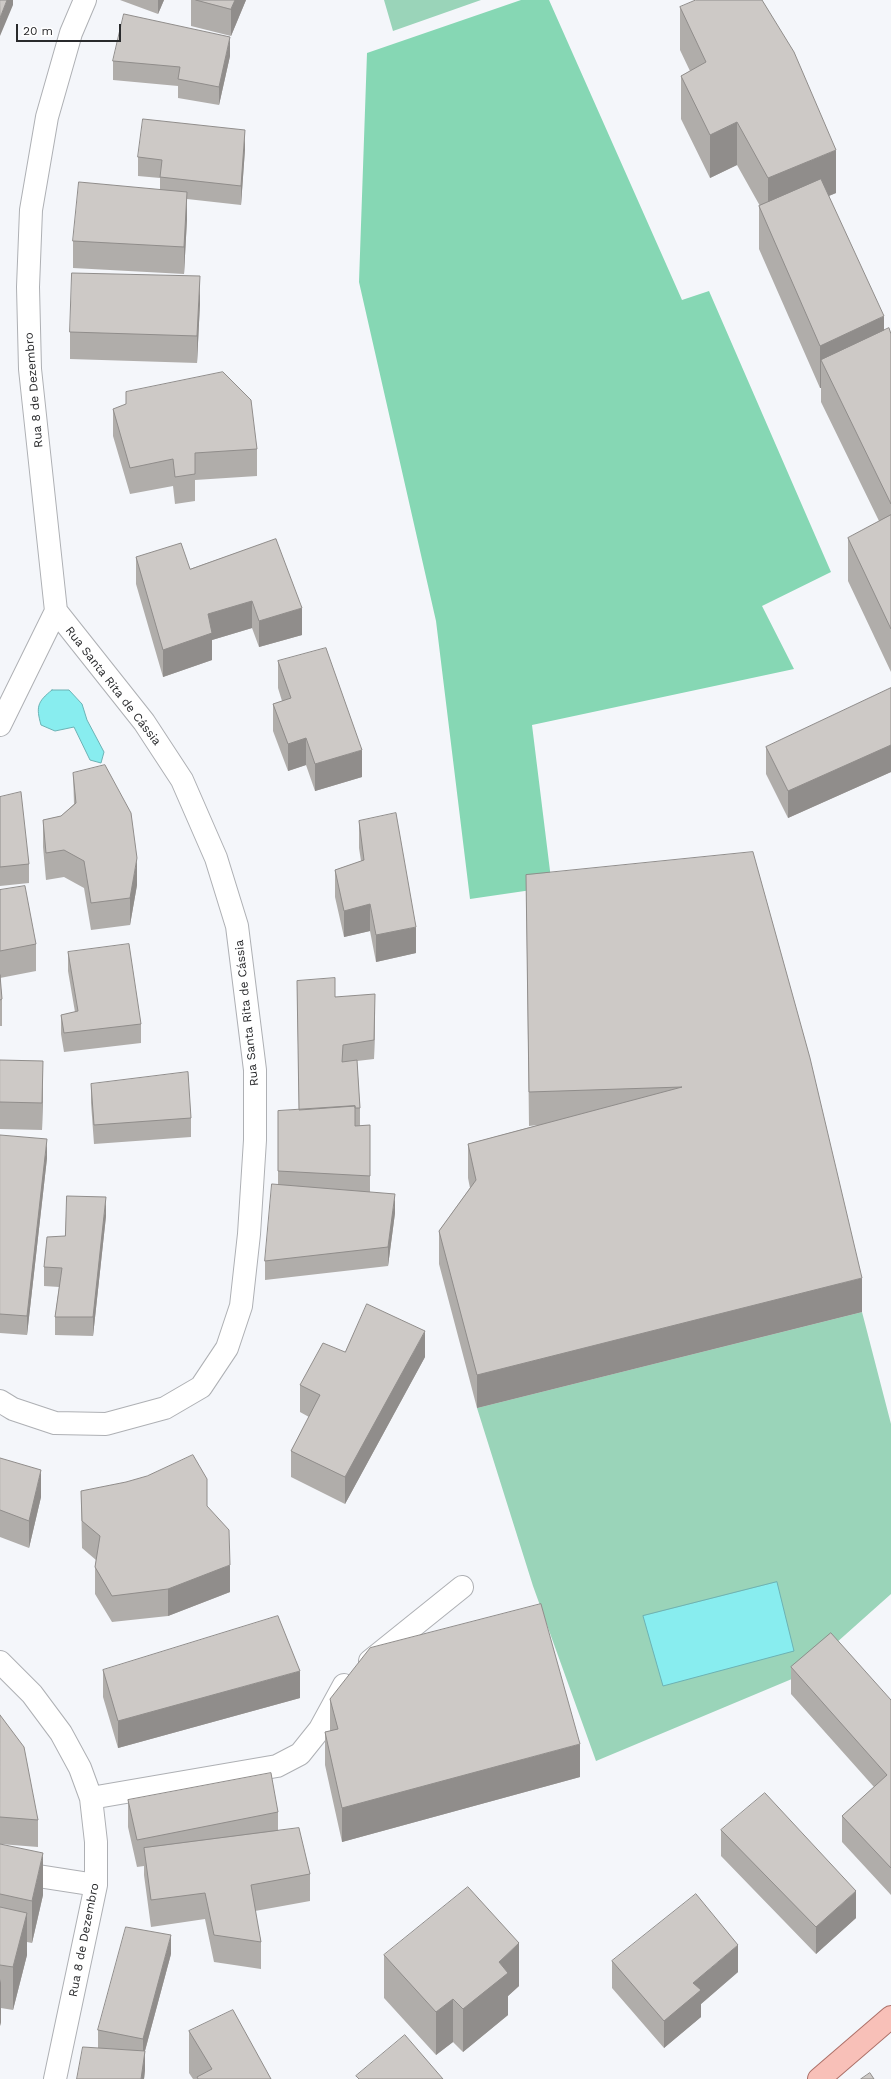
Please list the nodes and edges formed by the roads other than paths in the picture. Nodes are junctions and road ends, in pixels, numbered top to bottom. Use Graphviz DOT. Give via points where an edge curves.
graph roads {
  1 [pos="85,0"];
  2 [pos="56,611"];
  3 [pos="0,726"];
  4 [pos="0,1402"];
  5 [pos="462,1587"];
  6 [pos="0,1662"];
  7 [pos="91,1798"];
  8 [pos="0,1870"];
  9 [pos="96,1885"];
  10 [pos="891,2017"];
  11 [pos="55,2079"];
  12 [pos="819,2079"];
  1 -- 2 [label="street, Rua 8 de Dezembro" via="71,33 47,117 31,210 28,287 30,369"];
  2 -- 3 [label="street"];
  2 -- 4 [label="street, Rua Santa Rita de Cássia" via="97,666 144,722 182,780 216,858 237,926 255,1070 255,1140 249,1234 240,1306 227,1348 201,1387 165,1408 106,1424 55,1423"];
  5 -- 7 [label="street" via="351,1674 320,1729 300,1754 277,1766"];
  6 -- 7 [label="street, Rua 8 de Dezembro" via="32,1694 61,1733 80,1768"];
  7 -- 9 [label="street, Rua 8 de Dezembro" via="96,1842"];
  8 -- 9 [label="street"];
  9 -- 11 [label="street, Rua 8 de Dezembro"];
  10 -- 12 [label="main road"];
}
